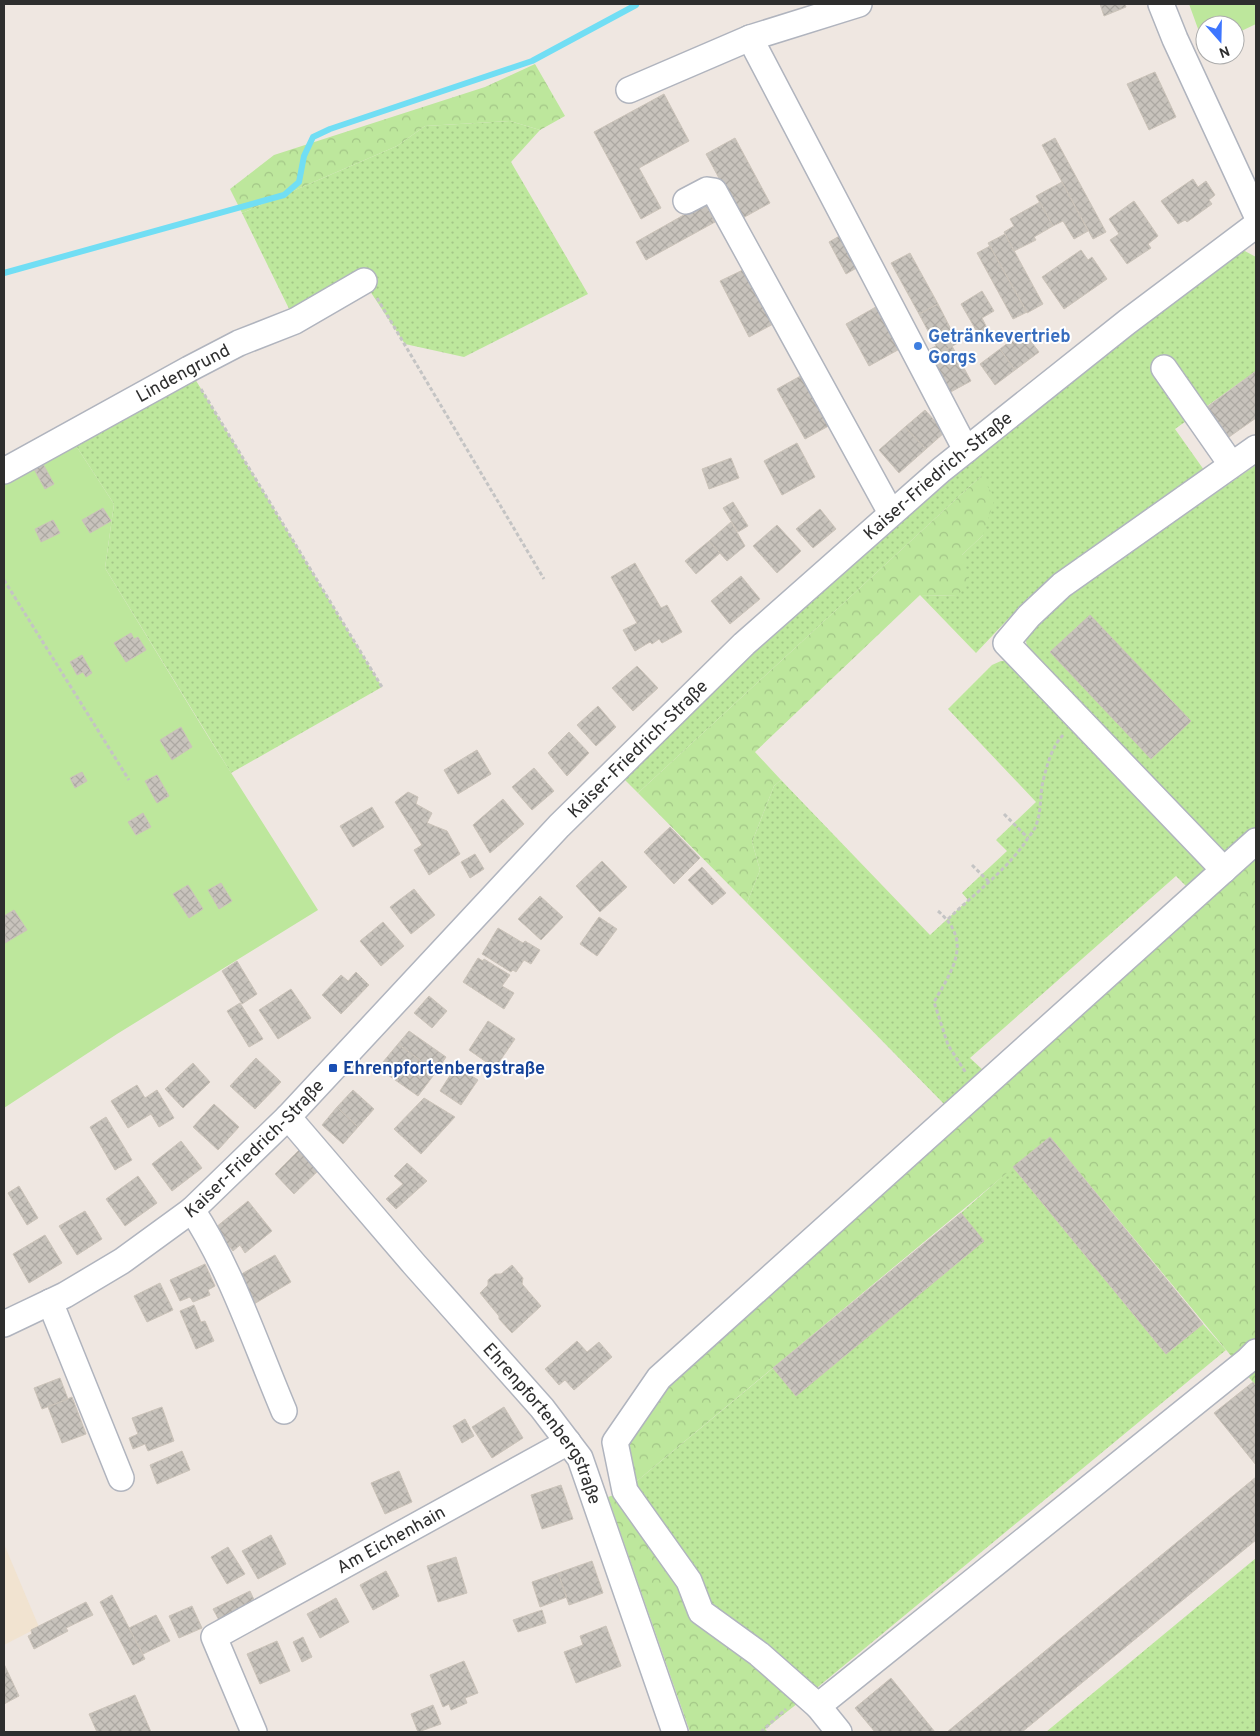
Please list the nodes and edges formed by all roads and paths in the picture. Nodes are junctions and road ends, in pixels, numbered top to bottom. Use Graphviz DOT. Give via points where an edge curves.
graph roads {
  1 [pos="859,4"];
  2 [pos="1161,4"];
  3 [pos="750,38"];
  4 [pos="630,90"];
  5 [pos="686,201"];
  6 [pos="1256,214"];
  7 [pos="1256,225"];
  8 [pos="364,281"];
  9 [pos="1164,368"];
  10 [pos="190,369"];
  11 [pos="1256,448"];
  12 [pos="966,450"];
  13 [pos="1231,464"];
  14 [pos="4,471"];
  15 [pos="892,514"];
  16 [pos="544,579"];
  17 [pos="4,580"];
  18 [pos="382,687"];
  19 [pos="1079,719"];
  20 [pos="129,780"];
  21 [pos="1004,814"];
  22 [pos="1028,838"];
  23 [pos="1256,841"];
  24 [pos="972,865"];
  25 [pos="1224,870"];
  26 [pos="989,882"];
  27 [pos="938,910"];
  28 [pos="948,919"];
  29 [pos="979,1090"];
  30 [pos="288,1116"];
  31 [pos="192,1210"];
  32 [pos="50,1302"];
  33 [pos="4,1324"];
  34 [pos="1253,1358"];
  35 [pos="284,1411"];
  36 [pos="568,1442"];
  37 [pos="121,1478"];
  38 [pos="811,1700"];
  39 [pos="254,1732"];
  40 [pos="675,1732"];
  41 [pos="761,1732"];
  42 [pos="839,1732"];
  1 -- 3 [label="street"];
  2 -- 6 [label="street"];
  3 -- 4 [label="street"];
  3 -- 12 [label="street"];
  5 -- 15 [label="street" via="707,190 714,191"];
  7 -- 12 [label="street, Kaiser-Friedrich-Straße"];
  8 -- 10 [label="street, Lindengrund" via="295,321 240,343"];
  8 -- 16 [label="path" via="380,301"];
  9 -- 13 [label="street"];
  10 -- 14 [label="street, Lindengrund"];
  10 -- 18 [label="path"];
  11 -- 13 [label="street"];
  12 -- 15 [label="street, Kaiser-Friedrich-Straße"];
  13 -- 19 [label="street" via="1062,585 1006,643"];
  15 -- 30 [label="street, Kaiser-Friedrich-Straße" via="744,644 559,826"];
  17 -- 20 [label="path"];
  19 -- 22 [label="path" via="1058,741 1048,762 1041,807 1035,828"];
  19 -- 25 [label="street"];
  21 -- 22 [label="path"];
  22 -- 26 [label="path"];
  23 -- 25 [label="street"];
  24 -- 26 [label="path"];
  25 -- 29 [label="street"];
  26 -- 28 [label="path"];
  27 -- 28 [label="path"];
  28 -- 29 [label="path" via="955,930 958,949 954,966 934,1002 948,1045"];
  29 -- 38 [label="street" via="659,1378 616,1442 625,1491 689,1581 701,1612 759,1654"];
  30 -- 31 [label="street, Kaiser-Friedrich-Straße"];
  30 -- 36 [label="street, Ehrenpfortenbergstraße"];
  31 -- 32 [label="street, Kaiser-Friedrich-Straße" via="122,1261"];
  31 -- 35 [label="street" via="230,1283"];
  32 -- 33 [label="street, Kaiser-Friedrich-Straße"];
  32 -- 37 [label="street"];
  34 -- 38 [label="street"];
  36 -- 39 [label="street, Am Eichenhain" via="214,1637"];
  36 -- 40 [label="street, Ehrenpfortenbergstraße" via="580,1458"];
  38 -- 41 [label="path"];
  38 -- 42 [label="street"];
}
